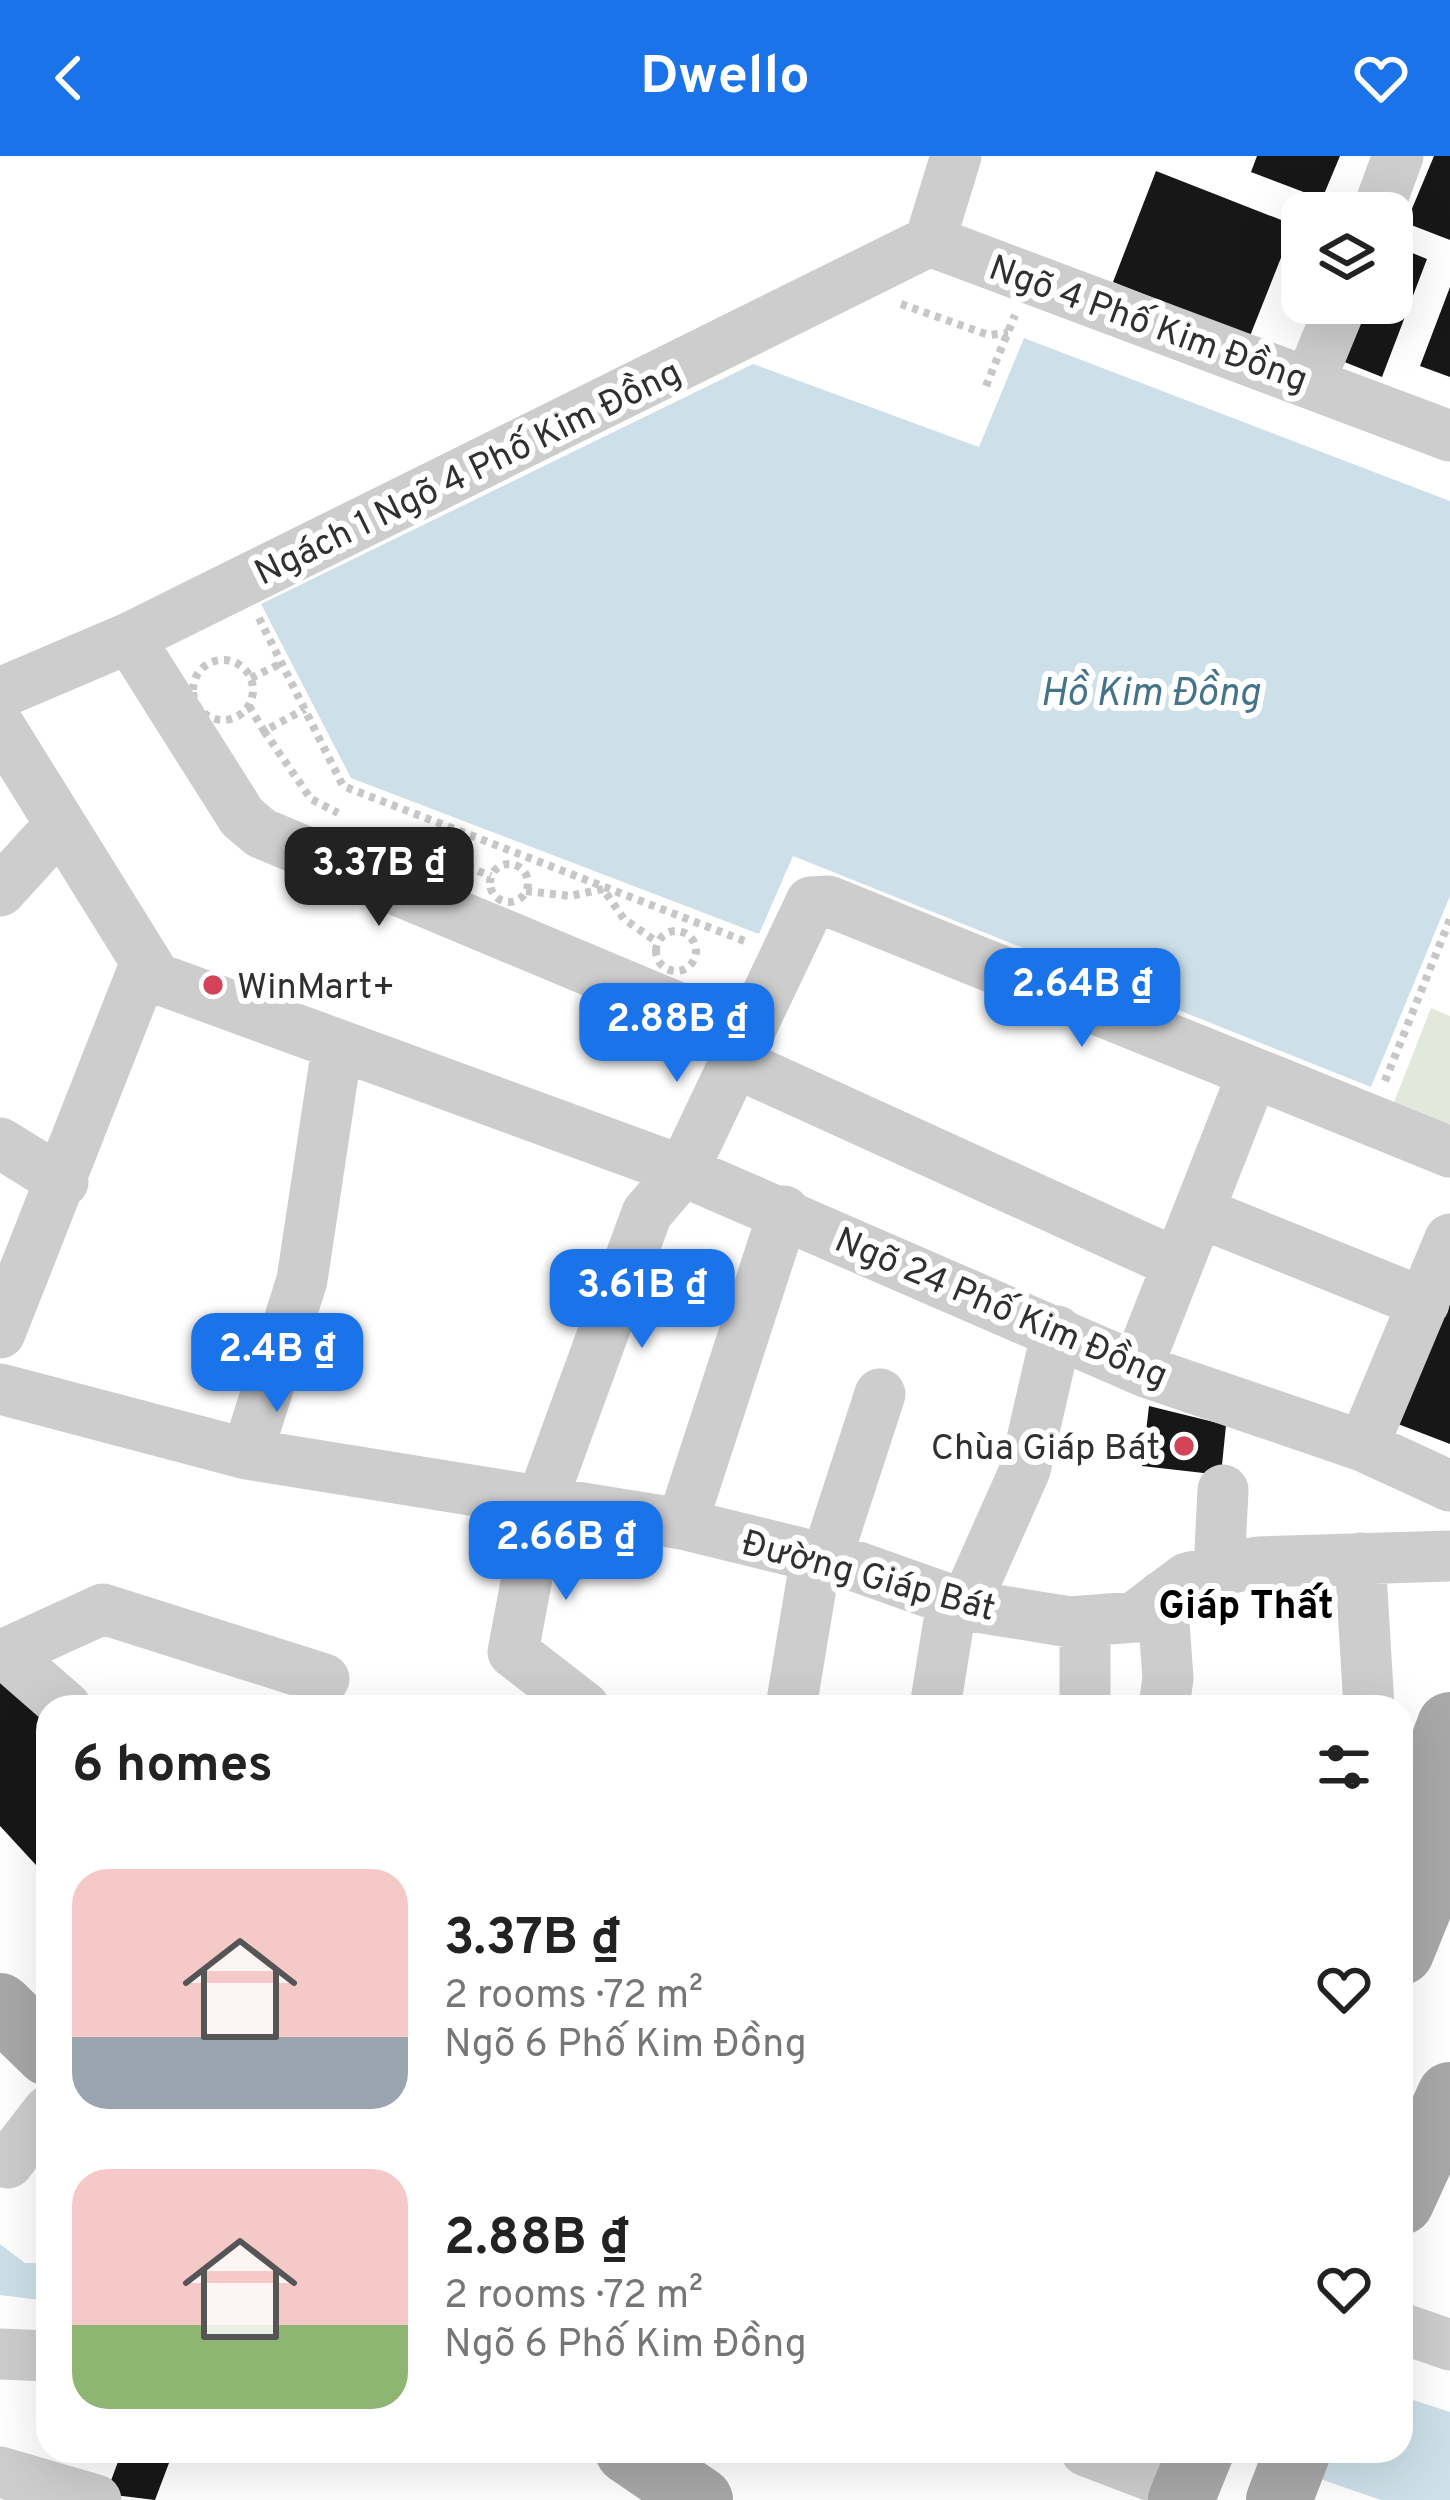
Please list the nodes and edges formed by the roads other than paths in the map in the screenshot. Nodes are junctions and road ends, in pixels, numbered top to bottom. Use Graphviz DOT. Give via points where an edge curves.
graph roads {
  1 [pos="956,156"];
  2 [pos="1398,156"];
  3 [pos="1385,192"];
  4 [pos="930,241"];
  5 [pos="1333,324"];
  6 [pos="1310,381"];
  7 [pos="1450,436"];
  8 [pos="129,638"];
  9 [pos="0,693"];
  10 [pos="0,727"];
  11 [pos="59,825"];
  12 [pos="0,892"];
  13 [pos="146,962"];
  14 [pos="337,1048"];
  15 [pos="742,1050"];
  16 [pos="1253,1073"];
  17 [pos="0,1143"];
  18 [pos="1450,1152"];
  19 [pos="683,1171"];
  20 [pos="63,1182"];
  21 [pos="784,1211"];
  22 [pos="1198,1212"];
  23 [pos="1450,1239"];
  24 [pos="1178,1264"];
  25 [pos="1424,1303"];
  26 [pos="1057,1331"];
  27 [pos="0,1333"];
  28 [pos="1137,1368"];
  29 [pos="0,1389"];
  30 [pos="880,1394"];
  31 [pos="1363,1447"];
  32 [pos="248,1454"];
  33 [pos="1450,1486"];
  34 [pos="1222,1490"];
  35 [pos="541,1503"];
  36 [pos="682,1524"];
  37 [pos="1450,1556"];
  38 [pos="821,1558"];
  39 [pos="1360,1558"];
  40 [pos="1219,1571"];
  41 [pos="1162,1596"];
  42 [pos="959,1604"];
  43 [pos="1084,1623"];
  44 [pos="2,1655"];
  45 [pos="323,1679"];
  46 [pos="51,1695"];
  47 [pos="569,1695"];
  48 [pos="793,1695"];
  49 [pos="937,1695"];
  50 [pos="1085,1695"];
  51 [pos="1166,1695"];
  52 [pos="1368,1695"];
  53 [pos="1450,1725"];
  54 [pos="1413,1825"];
  55 [pos="1450,1831"];
  56 [pos="1413,1922"];
  57 [pos="0,2006"];
  58 [pos="36,2041"];
  59 [pos="1446,2098"];
  60 [pos="36,2134"];
  61 [pos="19,2166"];
  62 [pos="1413,2175"];
  63 [pos="1413,2332"];
  64 [pos="1450,2345"];
  65 [pos="0,2354"];
  66 [pos="36,2356"];
  67 [pos="646,2463"];
  68 [pos="1141,2463"];
  69 [pos="0,2472"];
  70 [pos="1192,2474"];
  71 [pos="96,2500"];
  72 [pos="700,2500"];
  1 -- 4 [label="street"];
  2 -- 3 [label="street"];
  4 -- 6 [label="street, Ngõ 4 Phố Kim Đồng"];
  4 -- 8 [label="street, Ngách 1 Ngõ 4 Phố Kim Đồng"];
  5 -- 6 [label="street"];
  6 -- 7 [label="street, Ngõ 4 Phố Kim Đồng"];
  8 -- 9 [label="street, Ngách 1 Ngõ 4 Phố Kim Đồng"];
  8 -- 15 [label="street" via="242,817 262,832"];
  10 -- 11 [label="street, Ngõ 24 Phố Kim Đồng"];
  11 -- 12 [label="street"];
  11 -- 13 [label="street, Ngõ 24 Phố Kim Đồng"];
  13 -- 14 [label="street, Ngõ 24 Phố Kim Đồng" via="156,978"];
  13 -- 20 [label="street"];
  14 -- 19 [label="street, Ngõ 24 Phố Kim Đồng"];
  14 -- 32 [label="street" via="302,1280"];
  15 -- 16 [label="street" via="811,902 828,901"];
  15 -- 19 [label="street"];
  15 -- 24 [label="street"];
  16 -- 18 [label="street"];
  16 -- 22 [label="street"];
  17 -- 20 [label="street"];
  19 -- 21 [label="street, Ngõ 24 Phố Kim Đồng"];
  19 -- 35 [label="street" via="646,1213"];
  20 -- 27 [label="street"];
  21 -- 26 [label="street, Ngõ 24 Phố Kim Đồng"];
  21 -- 36 [label="street"];
  22 -- 24 [label="street"];
  22 -- 25 [label="street"];
  23 -- 25 [label="street"];
  24 -- 28 [label="street"];
  25 -- 31 [label="street"];
  26 -- 28 [label="street, Ngõ 24 Phố Kim Đồng"];
  26 -- 42 [label="street" via="1025,1470"];
  28 -- 31 [label="street, Ngõ 24 Phố Kim Đồng"];
  29 -- 32 [label="street, Đường Giáp Bát"];
  30 -- 38 [label="street"];
  31 -- 33 [label="street, Ngõ 24 Phố Kim Đồng"];
  32 -- 35 [label="street, Đường Giáp Bát"];
  34 -- 40 [label="street"];
  35 -- 36 [label="street, Đường Giáp Bát"];
  35 -- 47 [label="street" via="513,1652"];
  36 -- 38 [label="street, Đường Giáp Bát"];
  37 -- 39 [label="street, Đường Giáp Bát"];
  38 -- 42 [label="street, Đường Giáp Bát"];
  38 -- 48 [label="street"];
  39 -- 40 [label="street, Đường Giáp Bát"];
  39 -- 52 [label="street"];
  40 -- 41 [label="street, Đường Giáp Bát" via="1187,1578"];
  41 -- 43 [label="street, Đường Giáp Bát" via="1135,1617"];
  41 -- 51 [label="street"];
  42 -- 43 [label="street, Đường Giáp Bát"];
  42 -- 49 [label="street"];
  43 -- 50 [label="street"];
  44 -- 45 [label="street" via="104,1609"];
  44 -- 46 [label="street"];
  53 -- 54 [label="main road"];
  55 -- 56 [label="main road"];
  57 -- 58 [label="main road"];
  59 -- 62 [label="main road"];
  60 -- 61 [label="street"];
  63 -- 64 [label="street"];
  65 -- 66 [label="street"];
  67 -- 72 [label="main road"];
  68 -- 70 [label="street"];
  69 -- 71 [label="street"];
}
